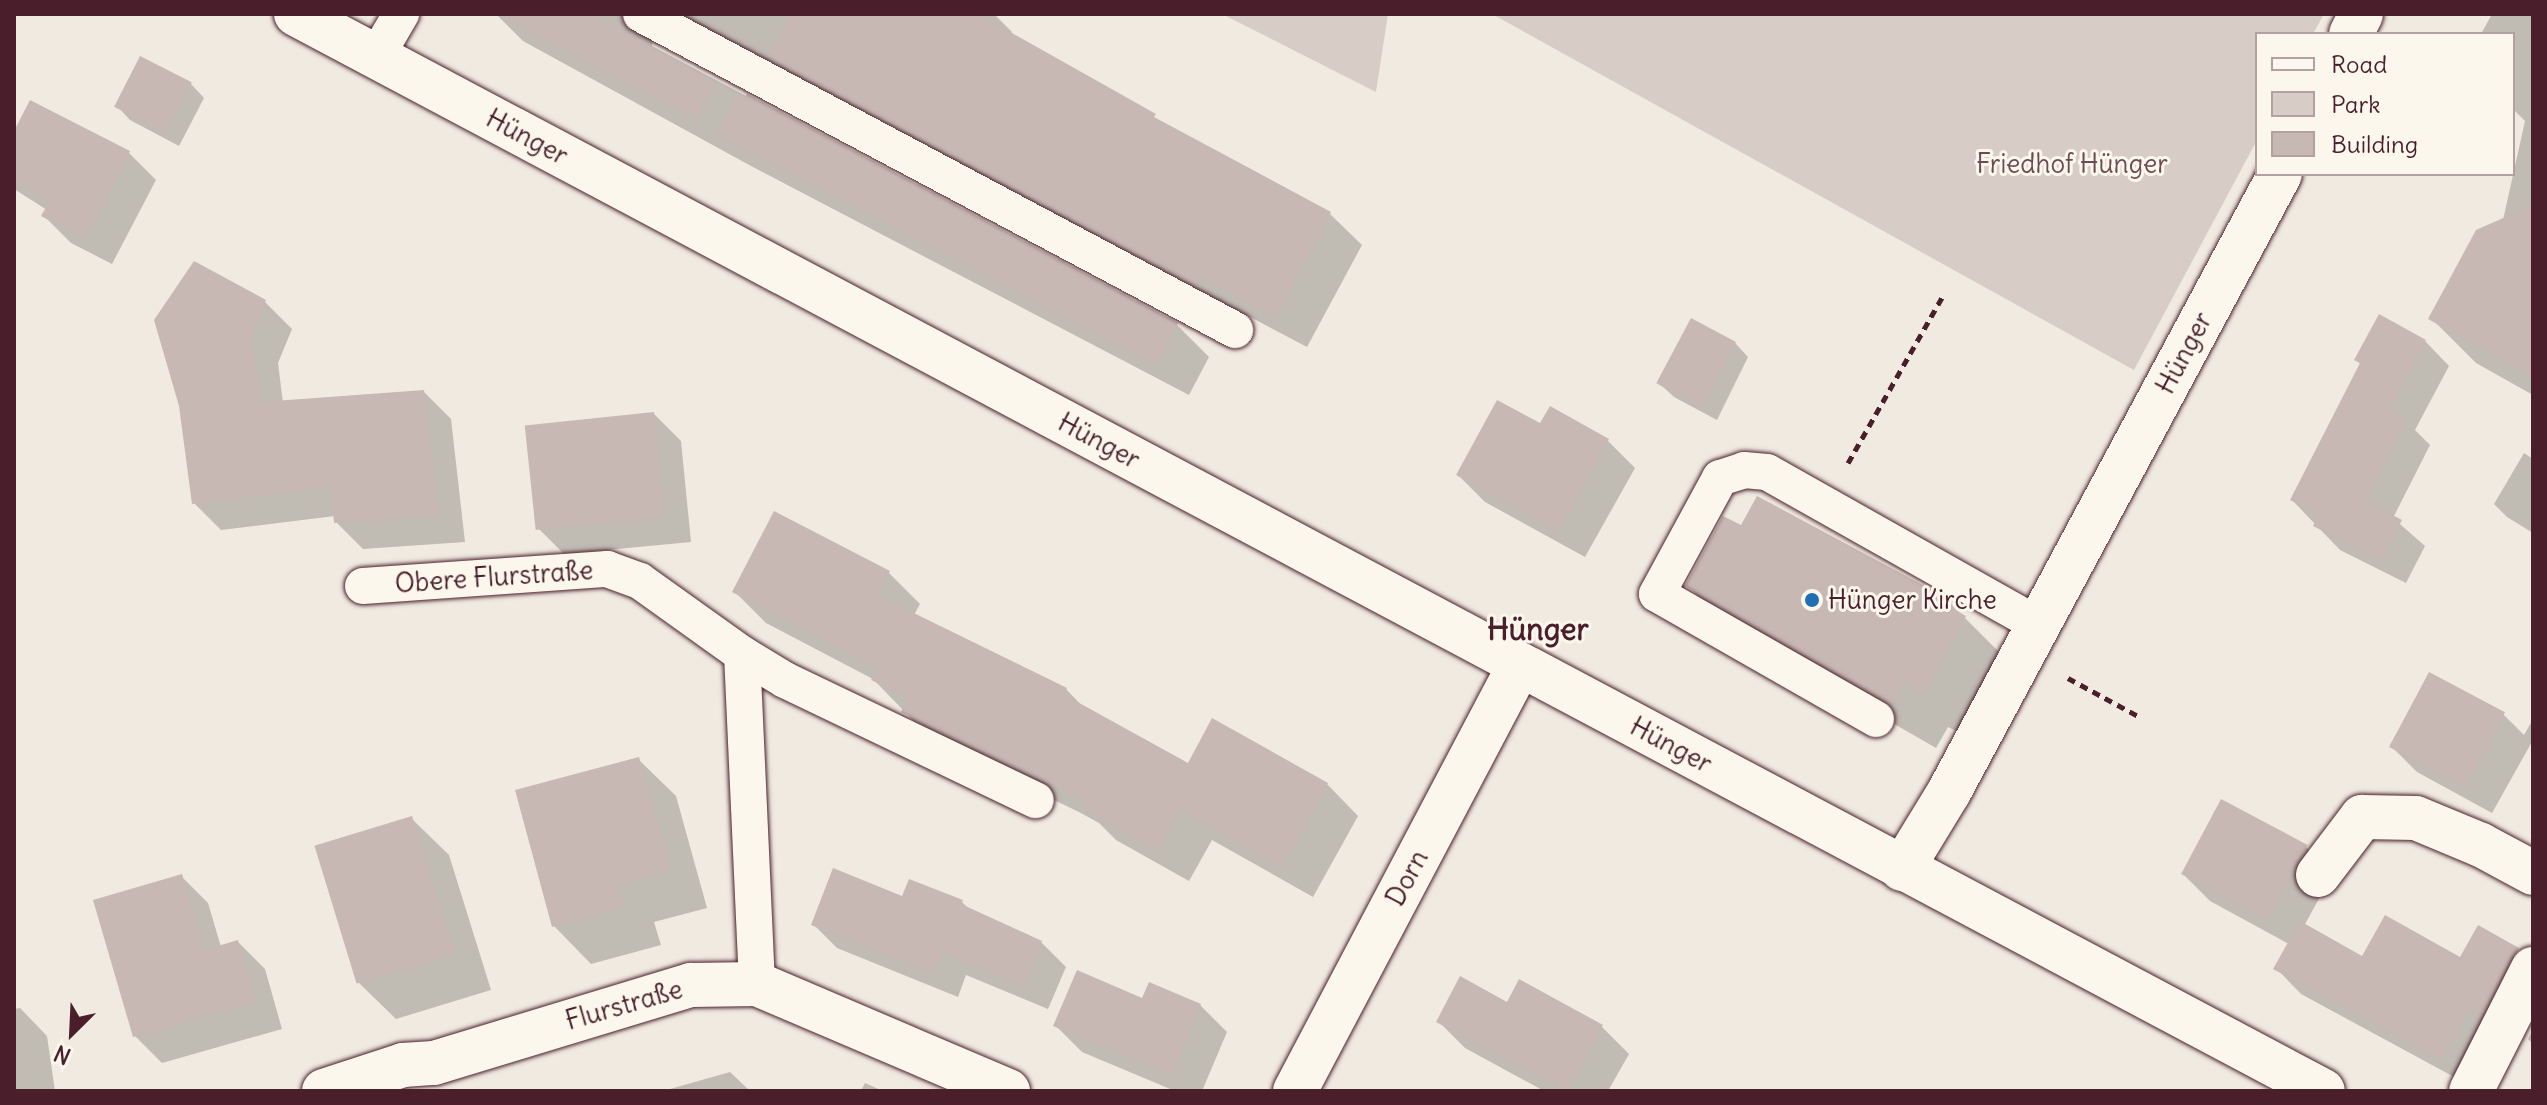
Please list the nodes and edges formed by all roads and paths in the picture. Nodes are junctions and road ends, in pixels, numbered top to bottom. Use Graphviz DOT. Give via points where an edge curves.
graph roads {
  1 [pos="296,14"];
  2 [pos="401,14"];
  3 [pos="641,14"];
  4 [pos="2361,14"];
  5 [pos="2352,32"];
  6 [pos="376,57"];
  7 [pos="2279,176"];
  8 [pos="1944,294"];
  9 [pos="1235,330"];
  10 [pos="1824,504"];
  11 [pos="363,586"];
  12 [pos="2031,639"];
  13 [pos="742,654"];
  14 [pos="1520,665"];
  15 [pos="2138,716"];
  16 [pos="1876,719"];
  17 [pos="1036,800"];
  18 [pos="1902,869"];
  19 [pos="2533,873"];
  20 [pos="2318,875"];
  21 [pos="2533,969"];
  22 [pos="757,984"];
  23 [pos="324,1091"];
  24 [pos="1008,1091"];
  25 [pos="1295,1091"];
  26 [pos="2323,1091"];
  27 [pos="2471,1091"];
  1 -- 6 [label="street, Hünger"];
  2 -- 6 [label="lane"];
  3 -- 9 [label="lane"];
  4 -- 5 [label="street"];
  6 -- 14 [label="street, Hünger"];
  7 -- 12 [label="street, Hünger"];
  8 -- 10 [label="path"];
  10 -- 12 [label="lane"];
  10 -- 16 [label="lane" via="1767,472 1744,470 1720,478 1657,594"];
  11 -- 13 [label="lane, Obere Flurstraße" via="607,569 640,581"];
  12 -- 15 [label="path"];
  12 -- 18 [label="street, Hünger"];
  13 -- 17 [label="lane, Obere Flurstraße" via="785,680"];
  13 -- 22 [label="lane"];
  14 -- 18 [label="street, Hünger"];
  14 -- 25 [label="street, Dorn"];
  18 -- 26 [label="street, Hünger"];
  19 -- 20 [label="street" via="2416,818 2362,817"];
  21 -- 27 [label="street"];
  22 -- 23 [label="street, Flurstraße" via="691,985"];
  22 -- 24 [label="street, Flurstraße"];
}
